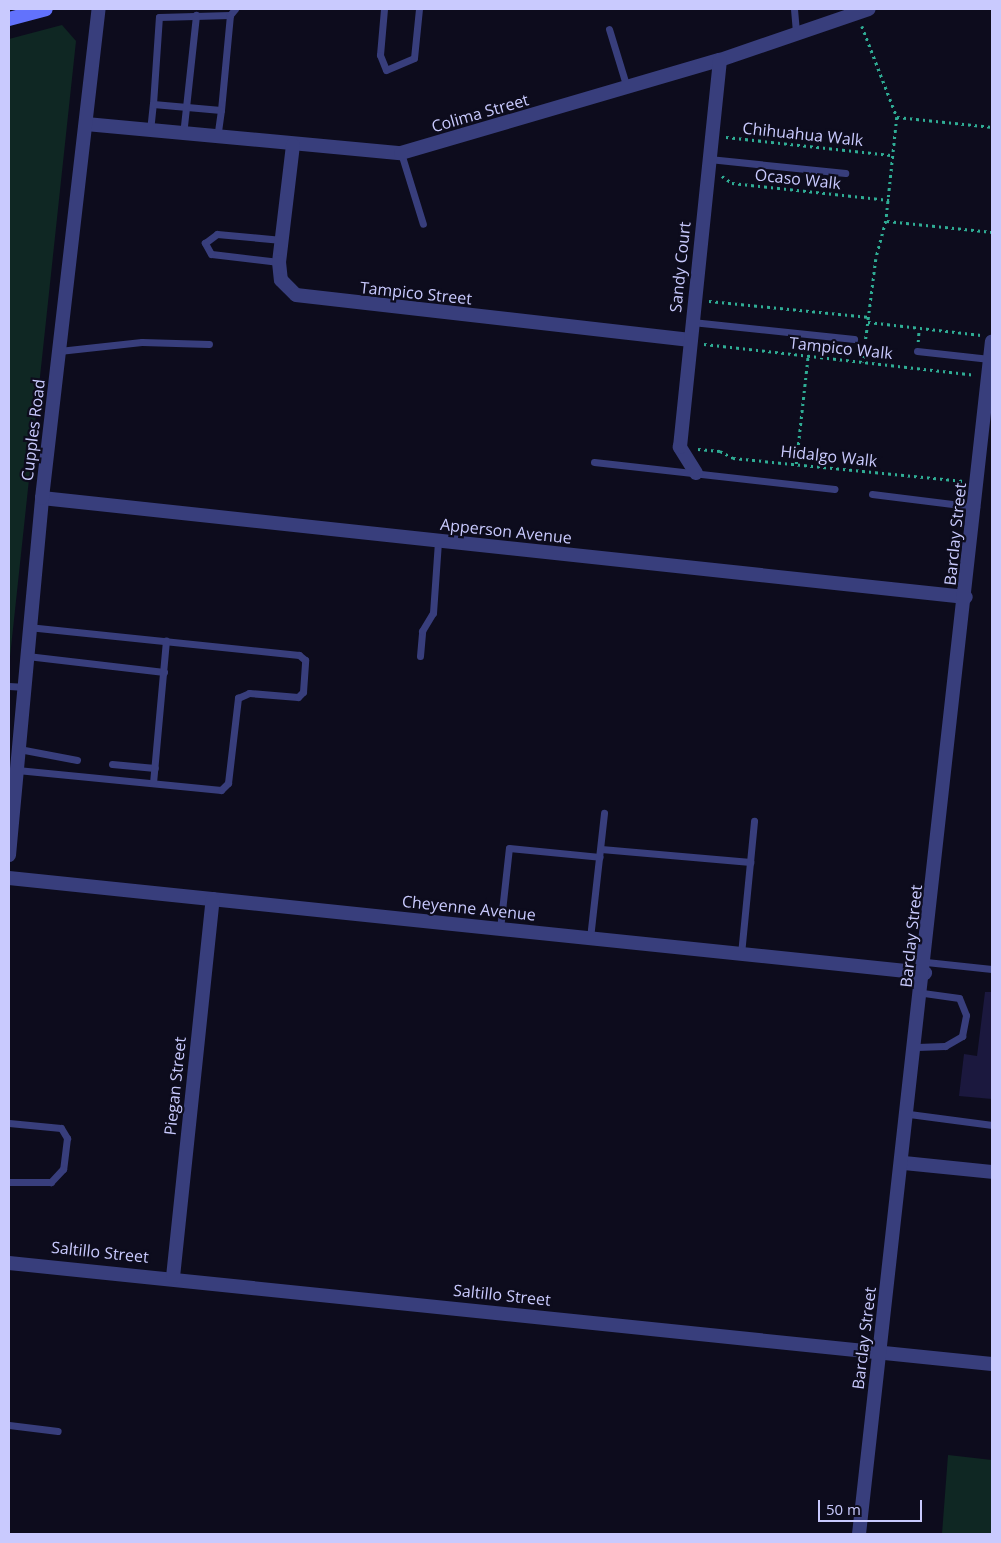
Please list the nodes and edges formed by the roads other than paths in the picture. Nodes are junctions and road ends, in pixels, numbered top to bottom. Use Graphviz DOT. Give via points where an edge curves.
graph roads {
  1 [pos="46,9"];
  2 [pos="98,9"];
  3 [pos="235,9"];
  4 [pos="384,9"];
  5 [pos="419,9"];
  6 [pos="794,9"];
  7 [pos="863,11"];
  8 [pos="196,15"];
  9 [pos="230,16"];
  10 [pos="9,18"];
  11 [pos="609,29"];
  12 [pos="796,34"];
  13 [pos="720,60"];
  14 [pos="627,88"];
  15 [pos="153,104"];
  16 [pos="187,107"];
  17 [pos="221,110"];
  18 [pos="86,124"];
  19 [pos="150,132"];
  20 [pos="183,135"];
  21 [pos="217,138"];
  22 [pos="293,146"];
  23 [pos="402,153"];
  24 [pos="709,159"];
  25 [pos="845,173"];
  26 [pos="423,224"];
  27 [pos="282,240"];
  28 [pos="279,262"];
  29 [pos="692,322"];
  30 [pos="854,339"];
  31 [pos="992,341"];
  32 [pos="690,342"];
  33 [pos="209,344"];
  34 [pos="917,350"];
  35 [pos="60,351"];
  36 [pos="990,360"];
  37 [pos="594,462"];
  38 [pos="696,473"];
  39 [pos="834,489"];
  40 [pos="872,494"];
  41 [pos="42,498"];
  42 [pos="976,507"];
  43 [pos="438,541"];
  44 [pos="966,597"];
  45 [pos="30,626"];
  46 [pos="166,641"];
  47 [pos="27,656"];
  48 [pos="420,656"];
  49 [pos="164,672"];
  50 [pos="9,686"];
  51 [pos="24,687"];
  52 [pos="19,749"];
  53 [pos="77,760"];
  54 [pos="112,764"];
  55 [pos="155,768"];
  56 [pos="17,770"];
  57 [pos="153,783"];
  58 [pos="604,813"];
  59 [pos="754,821"];
  60 [pos="600,849"];
  61 [pos="9,855"];
  62 [pos="600,857"];
  63 [pos="750,862"];
  64 [pos="9,878"];
  65 [pos="213,899"];
  66 [pos="500,929"];
  67 [pos="590,938"];
  68 [pos="742,954"];
  69 [pos="925,968"];
  70 [pos="992,969"];
  71 [pos="922,993"];
  72 [pos="917,1047"];
  73 [pos="909,1114"];
  74 [pos="9,1124"];
  75 [pos="992,1124"];
  76 [pos="904,1163"];
  77 [pos="992,1172"];
  78 [pos="9,1182"];
  79 [pos="9,1263"];
  80 [pos="173,1277"];
  81 [pos="880,1353"];
  82 [pos="992,1364"];
  83 [pos="9,1425"];
  84 [pos="58,1432"];
  85 [pos="859,1534"];
  1 -- 10 [label="main road"];
  2 -- 18 [label="street, Cupples Road"];
  3 -- 9 [label="lane"];
  4 -- 5 [label="lane" via="380,55 386,70 414,58"];
  6 -- 12 [label="lane"];
  7 -- 12 [label="street, Colima Street"];
  8 -- 9 [label="lane"];
  8 -- 15 [label="lane" via="163,13"];
  8 -- 16 [label="lane"];
  9 -- 17 [label="lane"];
  11 -- 14 [label="lane"];
  12 -- 13 [label="street, Colima Street"];
  13 -- 14 [label="street, Colima Street"];
  13 -- 24 [label="street, Sandy Court"];
  14 -- 23 [label="street, Colima Street"];
  15 -- 16 [label="lane"];
  15 -- 19 [label="lane"];
  16 -- 17 [label="lane"];
  16 -- 20 [label="lane"];
  17 -- 21 [label="lane"];
  18 -- 19 [label="street, Colima Street"];
  18 -- 35 [label="street, Cupples Road"];
  19 -- 20 [label="street, Colima Street"];
  20 -- 21 [label="street, Colima Street"];
  21 -- 22 [label="street, Colima Street"];
  22 -- 23 [label="street, Colima Street"];
  22 -- 27 [label="street, Tampico Street"];
  23 -- 26 [label="lane"];
  24 -- 25 [label="lane"];
  24 -- 29 [label="street, Sandy Court"];
  27 -- 28 [label="street, Tampico Street"];
  27 -- 28 [label="lane" via="217,234 205,243 211,254"];
  28 -- 32 [label="street, Tampico Street" via="283,283 306,299"];
  29 -- 30 [label="lane"];
  29 -- 32 [label="street, Sandy Court"];
  31 -- 36 [label="street, Barclay Street"];
  32 -- 38 [label="street, Sandy Court" via="680,447"];
  33 -- 35 [label="lane" via="142,342"];
  34 -- 36 [label="lane"];
  35 -- 41 [label="street, Cupples Road"];
  36 -- 42 [label="street, Barclay Street"];
  37 -- 38 [label="lane"];
  38 -- 39 [label="lane"];
  40 -- 42 [label="lane"];
  41 -- 43 [label="street, Apperson Avenue"];
  41 -- 45 [label="street, Cupples Road"];
  42 -- 44 [label="street, Barclay Street"];
  43 -- 44 [label="street, Apperson Avenue"];
  43 -- 48 [label="lane" via="433,614 422,631"];
  44 -- 69 [label="street, Barclay Street"];
  45 -- 46 [label="lane"];
  45 -- 47 [label="street, Cupples Road"];
  46 -- 49 [label="lane"];
  46 -- 57 [label="lane" via="299,655 305,660 303,692 298,697 249,693 238,698 226,788"];
  47 -- 49 [label="lane"];
  47 -- 51 [label="street, Cupples Road"];
  49 -- 55 [label="lane"];
  50 -- 51 [label="lane"];
  51 -- 52 [label="street, Cupples Road"];
  52 -- 53 [label="lane"];
  52 -- 56 [label="street, Cupples Road"];
  54 -- 55 [label="lane"];
  55 -- 57 [label="lane"];
  56 -- 57 [label="lane"];
  56 -- 61 [label="street, Cupples Road"];
  58 -- 60 [label="lane"];
  59 -- 63 [label="lane"];
  60 -- 62 [label="lane"];
  60 -- 63 [label="lane"];
  62 -- 66 [label="lane" via="509,848"];
  62 -- 67 [label="lane"];
  63 -- 68 [label="lane"];
  64 -- 65 [label="street, Cheyenne Avenue"];
  65 -- 66 [label="street, Cheyenne Avenue"];
  65 -- 80 [label="street, Piegan Street"];
  66 -- 67 [label="street, Cheyenne Avenue"];
  67 -- 68 [label="street, Cheyenne Avenue"];
  68 -- 69 [label="street, Cheyenne Avenue"];
  69 -- 70 [label="lane"];
  69 -- 71 [label="street, Barclay Street"];
  71 -- 72 [label="street, Barclay Street"];
  71 -- 72 [label="lane" via="959,998 966,1015 962,1036 945,1046"];
  72 -- 73 [label="street, Barclay Street"];
  73 -- 75 [label="lane"];
  73 -- 76 [label="street, Barclay Street"];
  74 -- 78 [label="lane" via="61,1128 67,1138 63,1169 51,1182"];
  76 -- 77 [label="street"];
  76 -- 81 [label="street, Barclay Street"];
  79 -- 80 [label="street, Saltillo Street"];
  80 -- 81 [label="street, Saltillo Street"];
  81 -- 82 [label="street, Saltillo Street"];
  81 -- 85 [label="street, Barclay Street"];
  83 -- 84 [label="lane"];
}
